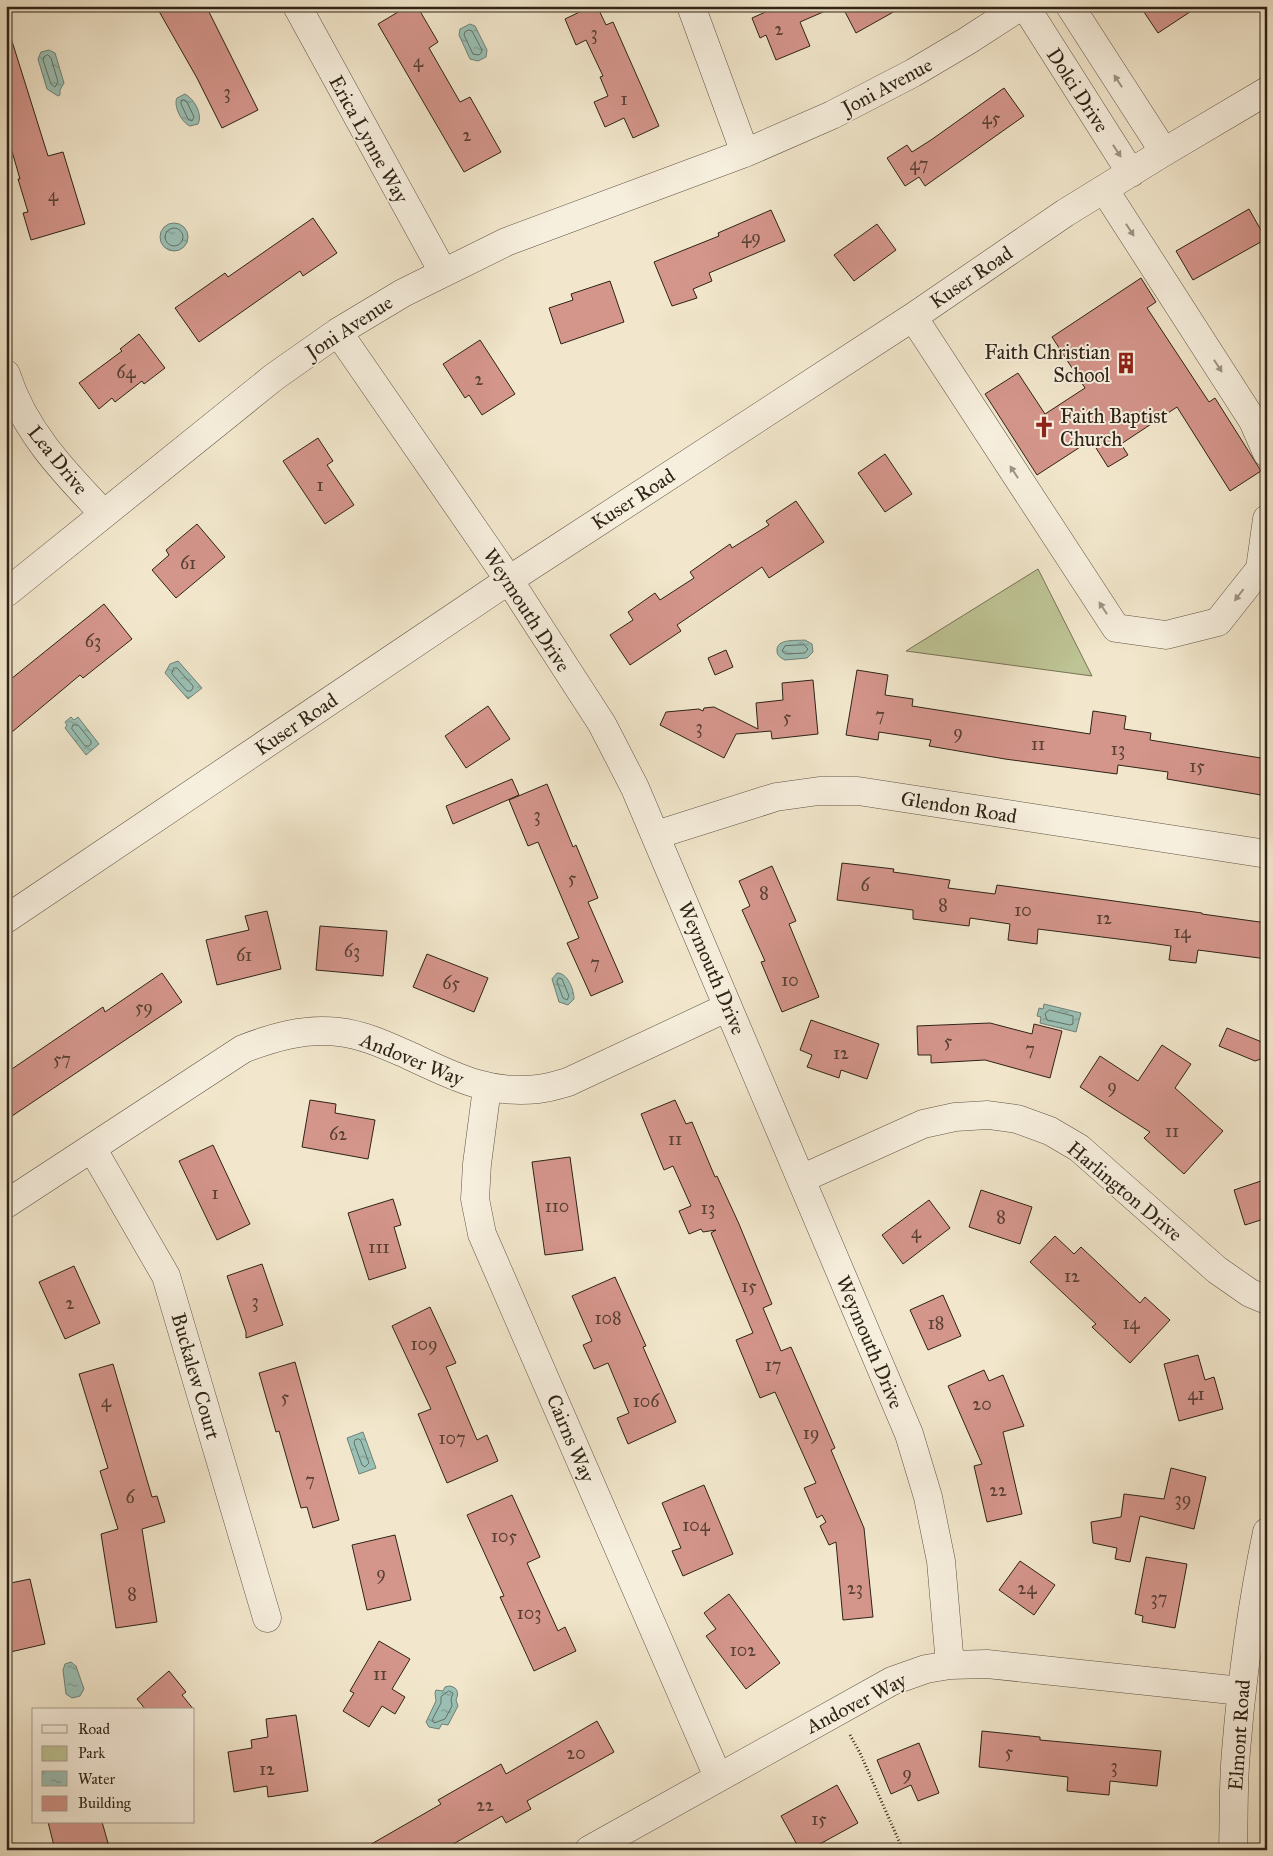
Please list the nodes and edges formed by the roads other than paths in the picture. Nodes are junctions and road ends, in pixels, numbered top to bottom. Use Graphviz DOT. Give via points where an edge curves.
graph roads {
  1 [pos="297,6"];
  2 [pos="692,6"];
  3 [pos="1023,6"];
  4 [pos="1070,6"];
  5 [pos="1267,91"];
  6 [pos="745,152"];
  7 [pos="1164,152"];
  8 [pos="1131,173"];
  9 [pos="1104,189"];
  10 [pos="443,272"];
  11 [pos="913,317"];
  12 [pos="338,332"];
  13 [pos="6,374"];
  14 [pos="1267,453"];
  15 [pos="104,514"];
  16 [pos="1267,519"];
  17 [pos="509,580"];
  18 [pos="6,593"];
  19 [pos="656,835"];
  20 [pos="1267,854"];
  21 [pos="6,918"];
  22 [pos="728,1007"];
  23 [pos="487,1088"];
  24 [pos="92,1148"];
  25 [pos="801,1179"];
  26 [pos="6,1204"];
  27 [pos="1267,1300"];
  28 [pos="1267,1532"];
  29 [pos="267,1618"];
  30 [pos="950,1665"];
  31 [pos="1241,1691"];
  32 [pos="718,1777"];
  33 [pos="589,1850"];
  34 [pos="1233,1850"];
  1 -- 10 [label="street, Erica Lynne Way"];
  2 -- 6 [label="street"];
  3 -- 6 [label="street, Joni Avenue" via="913,73 832,115"];
  3 -- 8 [label="street, Dolci Drive, one-way"];
  7 -- 4 [label="street, Dolci Drive, one-way"];
  5 -- 7 [label="street, Kuser Road"];
  6 -- 10 [label="street, Joni Avenue" via="506,242"];
  7 -- 8 [label="street, Kuser Road"];
  8 -- 9 [label="street, Kuser Road"];
  9 -- 11 [label="street, Kuser Road"];
  9 -- 14 [label="street, one-way" via="1253,420"];
  10 -- 12 [label="street, Joni Avenue"];
  16 -- 11 [label="street, one-way" via="1260,569 1218,622 1166,635 1116,628"];
  11 -- 17 [label="street, Kuser Road"];
  12 -- 15 [label="street, Joni Avenue" via="274,377"];
  12 -- 17 [label="street, Weymouth Drive"];
  13 -- 15 [label="street, Lea Drive" via="29,426 56,463"];
  15 -- 18 [label="street, Joni Avenue"];
  17 -- 19 [label="street, Weymouth Drive" via="602,724"];
  17 -- 21 [label="street, Kuser Road"];
  19 -- 20 [label="street, Glendon Road" via="776,797 819,790 858,791"];
  19 -- 22 [label="street, Weymouth Drive"];
  22 -- 23 [label="street, Andover Way" via="568,1082 539,1089"];
  22 -- 25 [label="street, Weymouth Drive"];
  23 -- 24 [label="street, Andover Way" via="457,1078 374,1039 339,1032 307,1031 273,1037 243,1049"];
  23 -- 32 [label="street, Cairns Way" via="475,1199 482,1234"];
  24 -- 26 [label="street, Andover Way"];
  24 -- 29 [label="street, Buckalew Court" via="166,1276"];
  25 -- 27 [label="street, Harlington Drive" via="923,1124 955,1116 988,1115 1017,1119 1050,1131 1079,1148 1217,1270 1250,1293"];
  25 -- 30 [label="street, Weymouth Drive" via="909,1434 928,1497 940,1562"];
  28 -- 31 [label="street, Elmont Road"];
  30 -- 31 [label="street, Andover Way" via="987,1664"];
  30 -- 32 [label="street, Andover Way" via="926,1669 892,1681"];
  31 -- 34 [label="street, Elmont Road"];
  32 -- 33 [label="street, Andover Way"];
}
